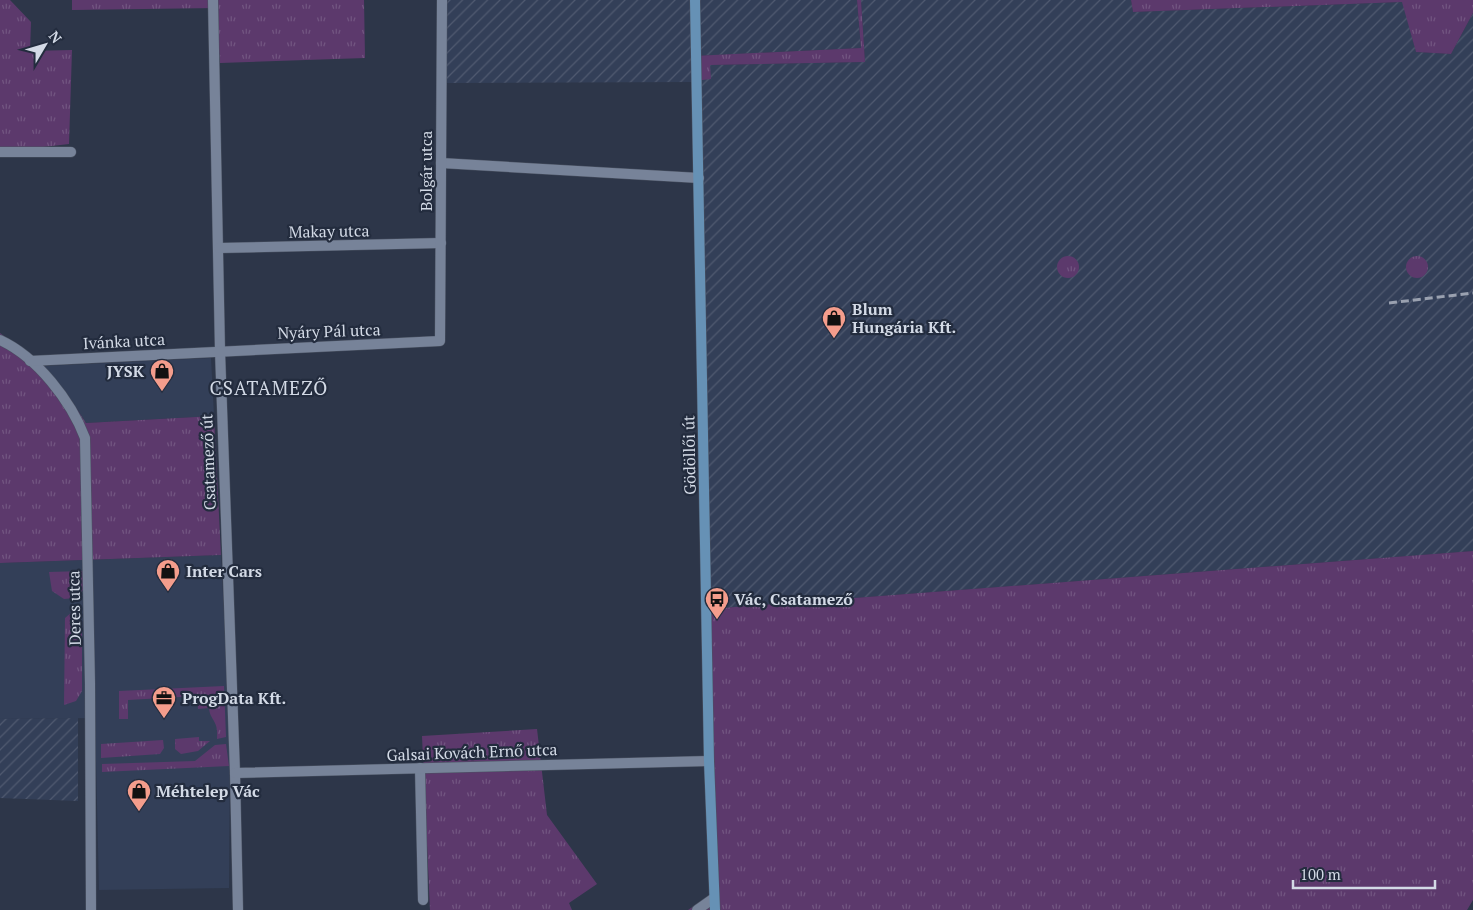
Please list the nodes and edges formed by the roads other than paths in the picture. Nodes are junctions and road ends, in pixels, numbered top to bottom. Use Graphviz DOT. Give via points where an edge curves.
graph roads {
  1 [pos="213,0"];
  2 [pos="442,0"];
  3 [pos="695,0"];
  4 [pos="0,152"];
  5 [pos="72,152"];
  6 [pos="441,163"];
  7 [pos="699,178"];
  8 [pos="440,243"];
  9 [pos="219,248"];
  10 [pos="0,340"];
  11 [pos="440,342"];
  12 [pos="220,351"];
  13 [pos="30,361"];
  14 [pos="709,761"];
  15 [pos="420,768"];
  16 [pos="235,773"];
  17 [pos="714,898"];
  18 [pos="423,900"];
  19 [pos="91,910"];
  20 [pos="238,910"];
  21 [pos="697,910"];
  22 [pos="715,910"];
  1 -- 9 [label="street, Csatamező út"];
  2 -- 6 [label="street, Bolgár utca"];
  3 -- 7 [label="main road, Gödöllői út"];
  4 -- 5 [label="street"];
  6 -- 7 [label="street"];
  6 -- 8 [label="street, Bolgár utca"];
  7 -- 14 [label="main road, Gödöllői út"];
  8 -- 9 [label="street, Makay utca"];
  8 -- 11 [label="street, Bolgár utca"];
  9 -- 12 [label="street, Csatamező út"];
  10 -- 13 [label="street, Deres utca"];
  11 -- 12 [label="street, Nyáry Pál utca"];
  12 -- 13 [label="street, Ivánka utca"];
  12 -- 16 [label="street, Csatamező út"];
  13 -- 19 [label="street, Deres utca" via="72,408 85,438 87,455"];
  14 -- 15 [label="street, Galsai Kovách Ernő utca"];
  14 -- 17 [label="main road, Gödöllői út"];
  15 -- 16 [label="street, Galsai Kovách Ernő utca"];
  15 -- 18 [label="street"];
  16 -- 20 [label="street, Csatamező út"];
  17 -- 21 [label="street"];
  17 -- 22 [label="main road, Gödöllői út"];
}
